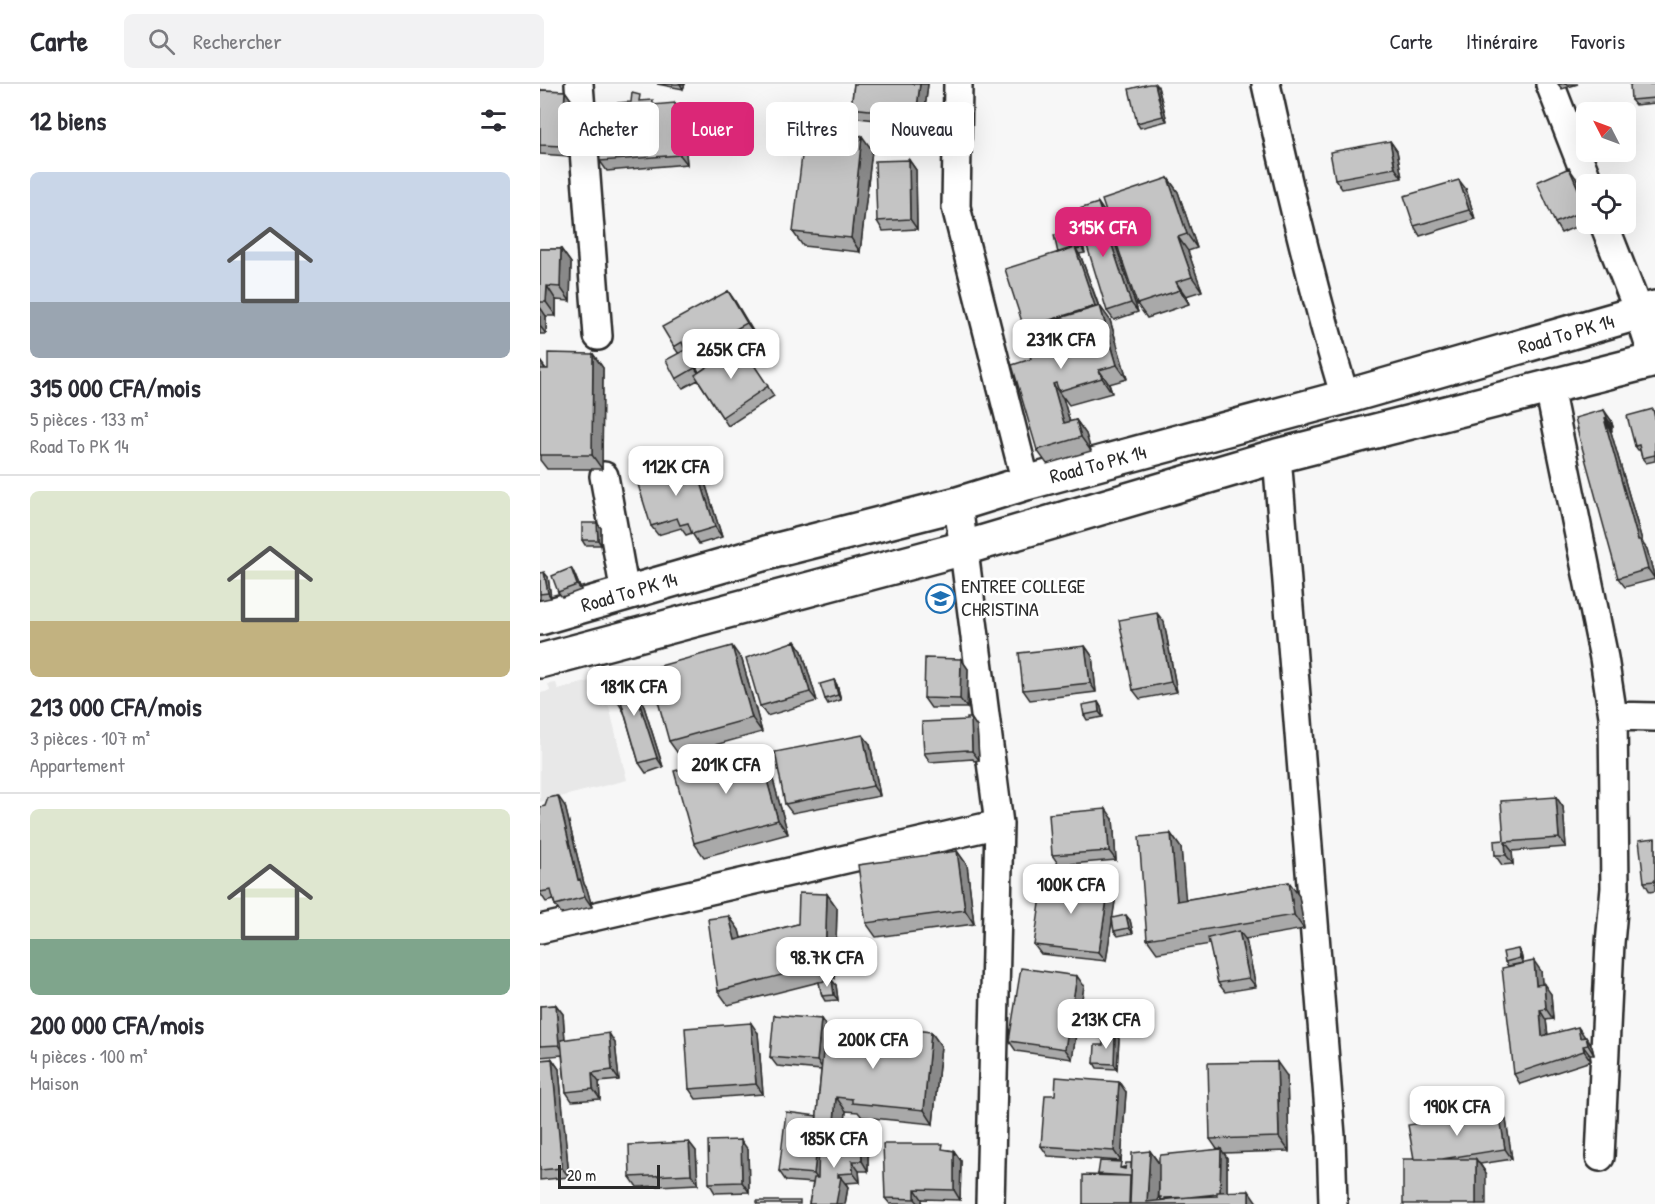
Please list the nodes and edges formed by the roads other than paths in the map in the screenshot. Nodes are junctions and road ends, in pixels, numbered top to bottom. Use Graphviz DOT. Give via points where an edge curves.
graph roads {
  1 [pos="579,84"];
  2 [pos="958,84"];
  3 [pos="1266,84"];
  4 [pos="1550,84"];
  5 [pos="1585,174"];
  6 [pos="1609,234"];
  7 [pos="1647,310"];
  8 [pos="598,336"];
  9 [pos="1654,360"];
  10 [pos="1549,388"];
  11 [pos="1345,397"];
  12 [pos="1277,456"];
  13 [pos="604,477"];
  14 [pos="1026,483"];
  15 [pos="958,504"];
  16 [pos="963,548"];
  17 [pos="626,594"];
  18 [pos="540,618"];
  19 [pos="540,661"];
  20 [pos="1613,716"];
  21 [pos="1655,717"];
  22 [pos="999,824"];
  23 [pos="540,929"];
  24 [pos="1600,1157"];
  25 [pos="990,1204"];
  26 [pos="1333,1204"];
  1 -- 8 [label="street"];
  2 -- 14 [label="street" via="956,207"];
  3 -- 11 [label="street" via="1318,306"];
  4 -- 5 [label="street"];
  6 -- 7 [label="street"];
  7 -- 9 [label="street"];
  7 -- 11 [label="main road, Road To PK 14"];
  9 -- 10 [label="main road"];
  10 -- 12 [label="main road"];
  10 -- 20 [label="street"];
  11 -- 14 [label="main road, Road To PK 14"];
  12 -- 16 [label="main road"];
  12 -- 26 [label="street" via="1332,1136"];
  13 -- 17 [label="street"];
  14 -- 15 [label="main road, Road To PK 14"];
  15 -- 16 [label="street"];
  15 -- 17 [label="main road, Road To PK 14"];
  16 -- 19 [label="main road"];
  16 -- 22 [label="street"];
  17 -- 18 [label="main road, Road To PK 14"];
  20 -- 21 [label="street"];
  20 -- 24 [label="street" via="1615,888"];
  22 -- 23 [label="street"];
  22 -- 25 [label="street"];
}
